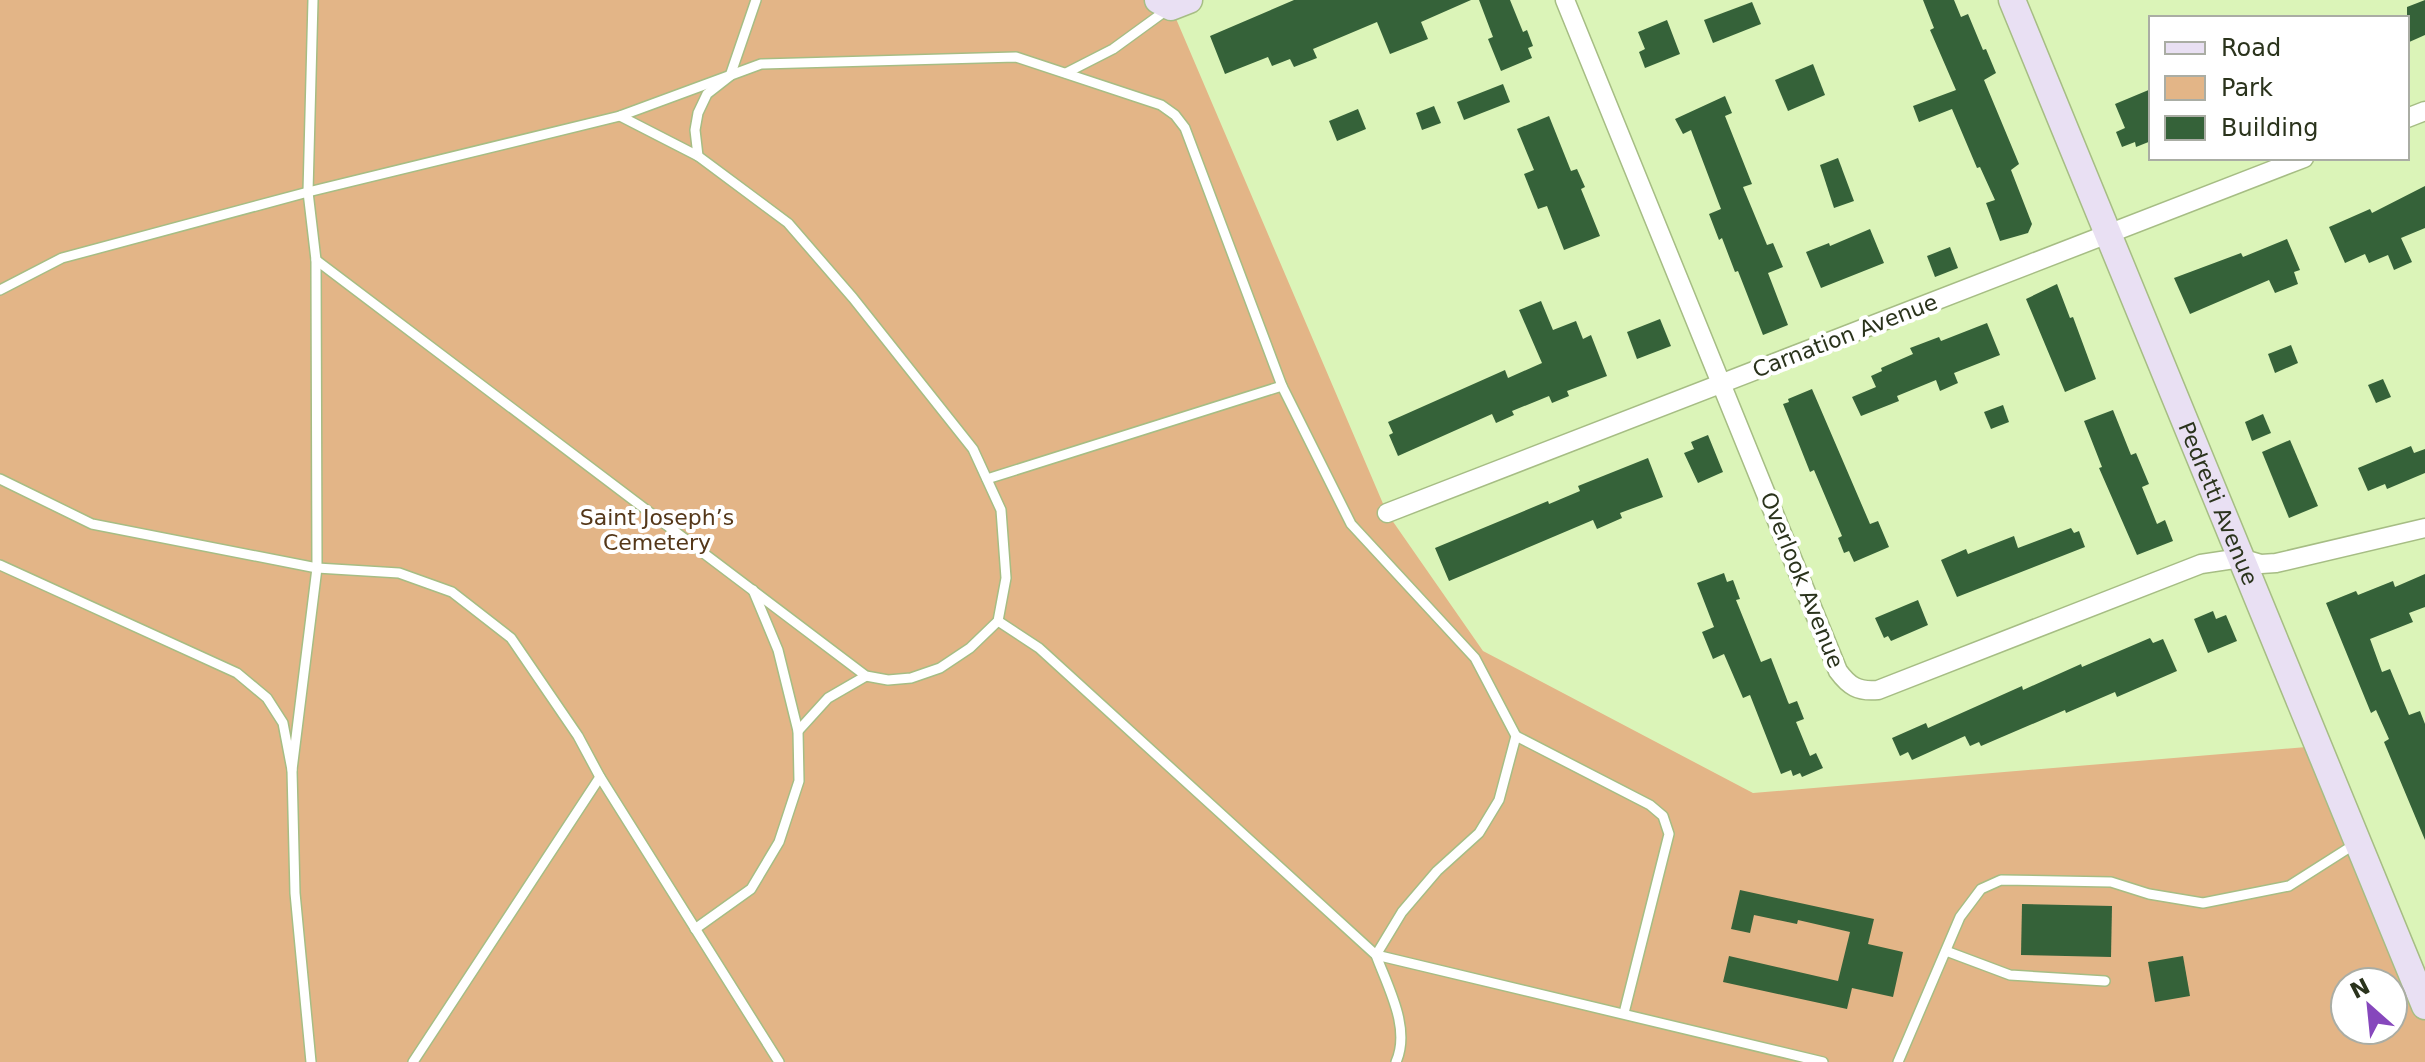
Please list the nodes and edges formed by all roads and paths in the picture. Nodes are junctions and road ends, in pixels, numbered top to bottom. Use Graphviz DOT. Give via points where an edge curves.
graph roads {
  1 [pos="313,0"];
  2 [pos="756,0"];
  3 [pos="1565,0"];
  4 [pos="2012,0"];
  5 [pos="1173,2"];
  6 [pos="1066,73"];
  7 [pos="730,76"];
  8 [pos="620,116"];
  9 [pos="698,156"];
  10 [pos="2299,160"];
  11 [pos="308,192"];
  12 [pos="2107,234"];
  13 [pos="316,260"];
  14 [pos="0,290"];
  15 [pos="1722,384"];
  16 [pos="1282,386"];
  17 [pos="0,479"];
  18 [pos="987,479"];
  19 [pos="1387,513"];
  20 [pos="2425,528"];
  21 [pos="2241,558"];
  22 [pos="0,565"];
  23 [pos="317,568"];
  24 [pos="752,587"];
  25 [pos="998,621"];
  26 [pos="866,676"];
  27 [pos="798,731"];
  28 [pos="1516,736"];
  29 [pos="292,770"];
  30 [pos="600,777"];
  31 [pos="2358,842"];
  32 [pos="695,929"];
  33 [pos="1946,951"];
  34 [pos="1376,955"];
  35 [pos="2105,981"];
  36 [pos="2425,1006"];
  37 [pos="1624,1013"];
  38 [pos="311,1062"];
  39 [pos="413,1062"];
  40 [pos="779,1062"];
  41 [pos="1396,1062"];
  42 [pos="1823,1062"];
  43 [pos="1898,1062"];
  1 -- 11 [label="lane"];
  2 -- 7 [label="lane"];
  3 -- 15 [label="street, Overlook Avenue"];
  4 -- 12 [label="street, Pedretti Avenue"];
  5 -- 6 [label="lane" via="1113,49"];
  6 -- 7 [label="lane" via="1016,57 761,64"];
  6 -- 16 [label="lane" via="1161,105 1185,128"];
  7 -- 8 [label="lane"];
  7 -- 9 [label="lane" via="707,94 698,113"];
  8 -- 9 [label="lane"];
  8 -- 11 [label="lane"];
  9 -- 18 [label="lane" via="788,223 973,449"];
  10 -- 12 [label="street, Carnation Avenue"];
  11 -- 13 [label="lane"];
  11 -- 14 [label="lane" via="62,258"];
  12 -- 15 [label="street, Carnation Avenue"];
  12 -- 21 [label="street, Pedretti Avenue"];
  13 -- 23 [label="lane"];
  13 -- 24 [label="lane"];
  15 -- 19 [label="street, Carnation Avenue"];
  15 -- 21 [label="street, Overlook Avenue" via="1838,671 1857,689 1878,690 2201,564"];
  16 -- 18 [label="lane"];
  16 -- 28 [label="lane" via="1351,524 1475,658"];
  17 -- 23 [label="lane" via="92,524"];
  18 -- 25 [label="lane" via="1001,510 1006,578"];
  20 -- 21 [label="street, Overlook Avenue" via="2276,563"];
  21 -- 31 [label="street, Pedretti Avenue"];
  22 -- 29 [label="lane" via="237,673 267,698 283,723"];
  23 -- 29 [label="lane"];
  23 -- 30 [label="lane" via="399,573 452,592 511,638"];
  24 -- 26 [label="lane"];
  24 -- 27 [label="lane" via="778,650"];
  25 -- 26 [label="lane" via="940,668 911,678"];
  25 -- 34 [label="lane" via="1039,648"];
  26 -- 27 [label="lane" via="828,698"];
  27 -- 32 [label="lane" via="799,781 779,842 751,889"];
  28 -- 34 [label="lane" via="1499,800 1479,833 1437,871"];
  28 -- 37 [label="lane" via="1663,816 1669,834"];
  29 -- 38 [label="lane" via="295,893"];
  30 -- 32 [label="lane"];
  30 -- 39 [label="lane"];
  31 -- 33 [label="lane" via="2289,886 2203,903 2111,882 2001,880 1981,889 1960,917"];
  31 -- 36 [label="street, Pedretti Avenue"];
  32 -- 40 [label="lane"];
  33 -- 35 [label="lane" via="2010,975"];
  33 -- 43 [label="lane"];
  34 -- 37 [label="lane"];
  34 -- 41 [label="lane" via="1401,1025"];
  37 -- 42 [label="lane"];
}
